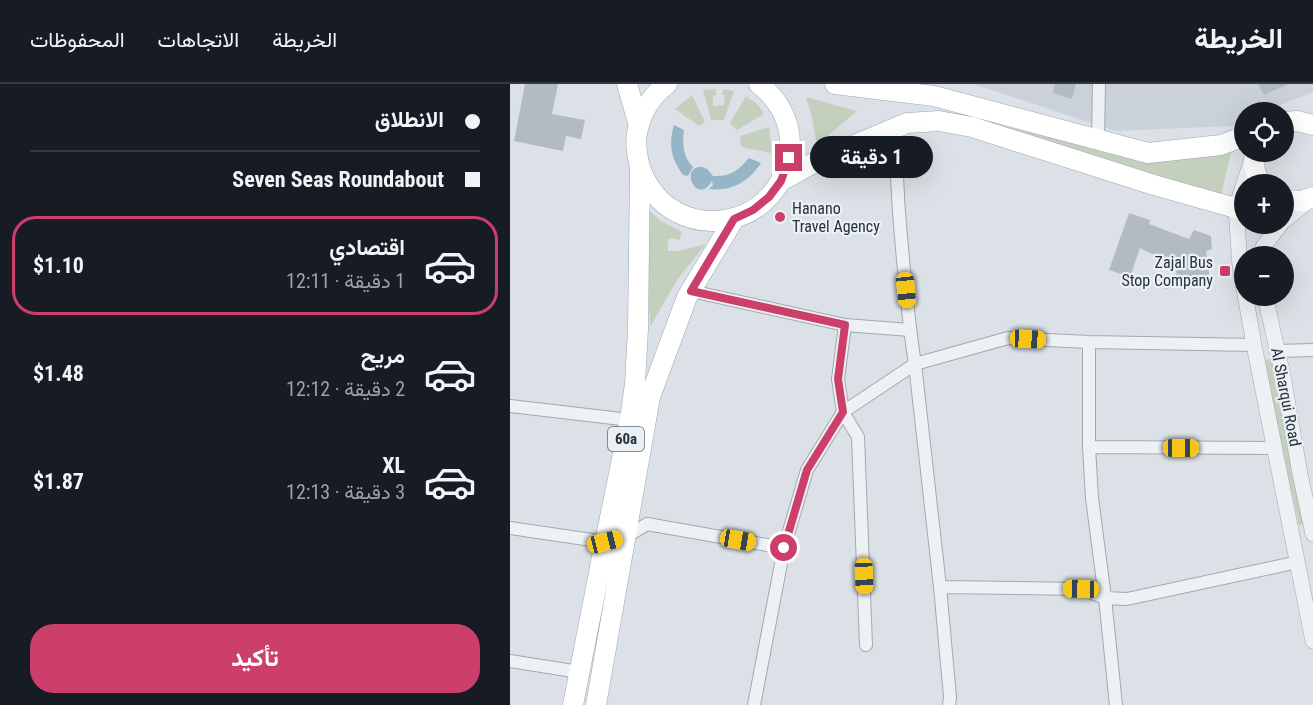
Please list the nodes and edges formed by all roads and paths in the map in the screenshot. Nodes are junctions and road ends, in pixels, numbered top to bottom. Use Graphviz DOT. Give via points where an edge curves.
graph roads {
  1 [pos="627,84"];
  2 [pos="667,84"];
  3 [pos="759,84"];
  4 [pos="835,84"];
  5 [pos="1099,84"];
  6 [pos="935,90"];
  7 [pos="1313,108"];
  8 [pos="1294,117"];
  9 [pos="1294,121"];
  10 [pos="1313,125"];
  11 [pos="639,126"];
  12 [pos="892,129"];
  13 [pos="1098,139"];
  14 [pos="1234,140"];
  15 [pos="640,169"];
  16 [pos="781,181"];
  17 [pos="1313,197"];
  18 [pos="1294,201"];
  19 [pos="1234,205"];
  20 [pos="1294,212"];
  21 [pos="734,219"];
  22 [pos="1240,234"];
  23 [pos="1273,234"];
  24 [pos="1264,246"];
  25 [pos="691,291"];
  26 [pos="1267,306"];
  27 [pos="845,325"];
  28 [pos="910,330"];
  29 [pos="1089,342"];
  30 [pos="1254,345"];
  31 [pos="1313,350"];
  32 [pos="1277,351"];
  33 [pos="915,364"];
  34 [pos="510,406"];
  35 [pos="843,412"];
  36 [pos="630,420"];
  37 [pos="1089,447"];
  38 [pos="1274,448"];
  39 [pos="1306,474"];
  40 [pos="510,528"];
  41 [pos="1313,534"];
  42 [pos="626,537"];
  43 [pos="605,542"];
  44 [pos="784,548"];
  45 [pos="1298,561"];
  46 [pos="940,587"];
  47 [pos="1106,598"];
  48 [pos="1313,641"];
  49 [pos="866,645"];
  50 [pos="510,661"];
  51 [pos="579,672"];
  52 [pos="951,702"];
  53 [pos="573,705"];
  54 [pos="596,705"];
  55 [pos="754,705"];
  56 [pos="1116,705"];
  1 -- 11 [label="main road"];
  2 -- 11 [label="main road" via="646,107"];
  3 -- 16 [label="main road" via="770,92 783,112 790,135 789,158"];
  4 -- 6 [label="main road"];
  5 -- 13 [label="street"];
  6 -- 13 [label="main road"];
  7 -- 8 [label="main road"];
  9 -- 10 [label="main road"];
  11 -- 15 [label="main road" via="636,146"];
  12 -- 16 [label="main road"];
  12 -- 19 [label="main road" via="907,123 939,121 972,127 1154,185"];
  12 -- 28 [label="street"];
  13 -- 14 [label="main road" via="1148,153"];
  15 -- 21 [label="main road" via="651,190 667,206 688,217"];
  15 -- 36 [label="main road, 60a" via="638,329"];
  16 -- 21 [label="main road" via="761,204"];
  17 -- 18 [label="main road"];
  17 -- 20 [label="street"];
  21 -- 25 [label="main road, 60a"];
  22 -- 30 [label="street" via="1240,266"];
  23 -- 24 [label="street"];
  25 -- 27 [label="street"];
  25 -- 42 [label="main road, 60a" via="650,397"];
  26 -- 32 [label="street, Al Sharqui Road"];
  27 -- 28 [label="street"];
  27 -- 35 [label="street" via="838,379"];
  28 -- 33 [label="street"];
  29 -- 30 [label="street"];
  29 -- 33 [label="street" via="1008,338"];
  29 -- 37 [label="street"];
  30 -- 38 [label="street"];
  31 -- 32 [label="street"];
  32 -- 39 [label="street, Al Sharqui Road"];
  33 -- 35 [label="street"];
  33 -- 46 [label="street"];
  34 -- 36 [label="street"];
  35 -- 44 [label="street" via="807,470"];
  35 -- 49 [label="street" via="858,437"];
  36 -- 43 [label="main road, 60a"];
  37 -- 38 [label="street"];
  37 -- 47 [label="street"];
  38 -- 45 [label="street"];
  39 -- 41 [label="street, Al Sharqui Road"];
  40 -- 43 [label="street"];
  42 -- 43 [label="street"];
  42 -- 44 [label="street" via="647,524"];
  42 -- 54 [label="main road, 60a"];
  43 -- 51 [label="main road, 60a"];
  44 -- 55 [label="street"];
  45 -- 47 [label="street" via="1126,599"];
  45 -- 48 [label="street"];
  46 -- 47 [label="street" via="1081,589"];
  46 -- 52 [label="street"];
  47 -- 56 [label="street"];
  50 -- 51 [label="street"];
  51 -- 53 [label="main road, 60a"];
}
